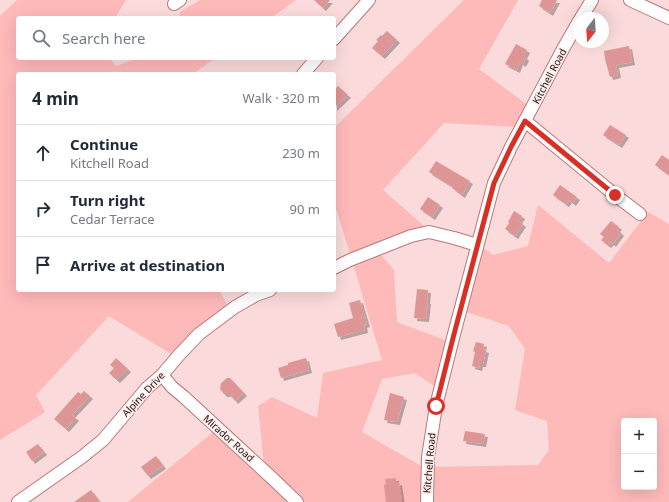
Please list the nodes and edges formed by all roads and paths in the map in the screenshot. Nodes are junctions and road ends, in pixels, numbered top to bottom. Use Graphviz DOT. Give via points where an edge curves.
graph roads {
  1 [pos="369,0"];
  2 [pos="592,0"];
  3 [pos="630,0"];
  4 [pos="584,12"];
  5 [pos="669,18"];
  6 [pos="573,31"];
  7 [pos="336,37"];
  8 [pos="315,60"];
  9 [pos="305,72"];
  10 [pos="525,121"];
  11 [pos="640,214"];
  12 [pos="477,246"];
  13 [pos="336,267"];
  14 [pos="264,292"];
  15 [pos="162,375"];
  16 [pos="18,502"];
  17 [pos="297,502"];
  18 [pos="427,502"];
  1 -- 7 [label="street"];
  2 -- 4 [label="street, Kitchell Road"];
  3 -- 5 [label="street"];
  6 -- 10 [label="street, Kitchell Road"];
  8 -- 9 [label="street"];
  10 -- 11 [label="street"];
  10 -- 12 [label="street, Kitchell Road" via="494,183"];
  12 -- 13 [label="street" via="429,232 411,236"];
  12 -- 18 [label="street, Kitchell Road" via="436,406 428,457"];
  14 -- 15 [label="street, Alpine Drive" via="235,307 199,334"];
  15 -- 16 [label="street, Alpine Drive" via="147,388 103,440"];
  15 -- 17 [label="street, Mirador Road"];
}
